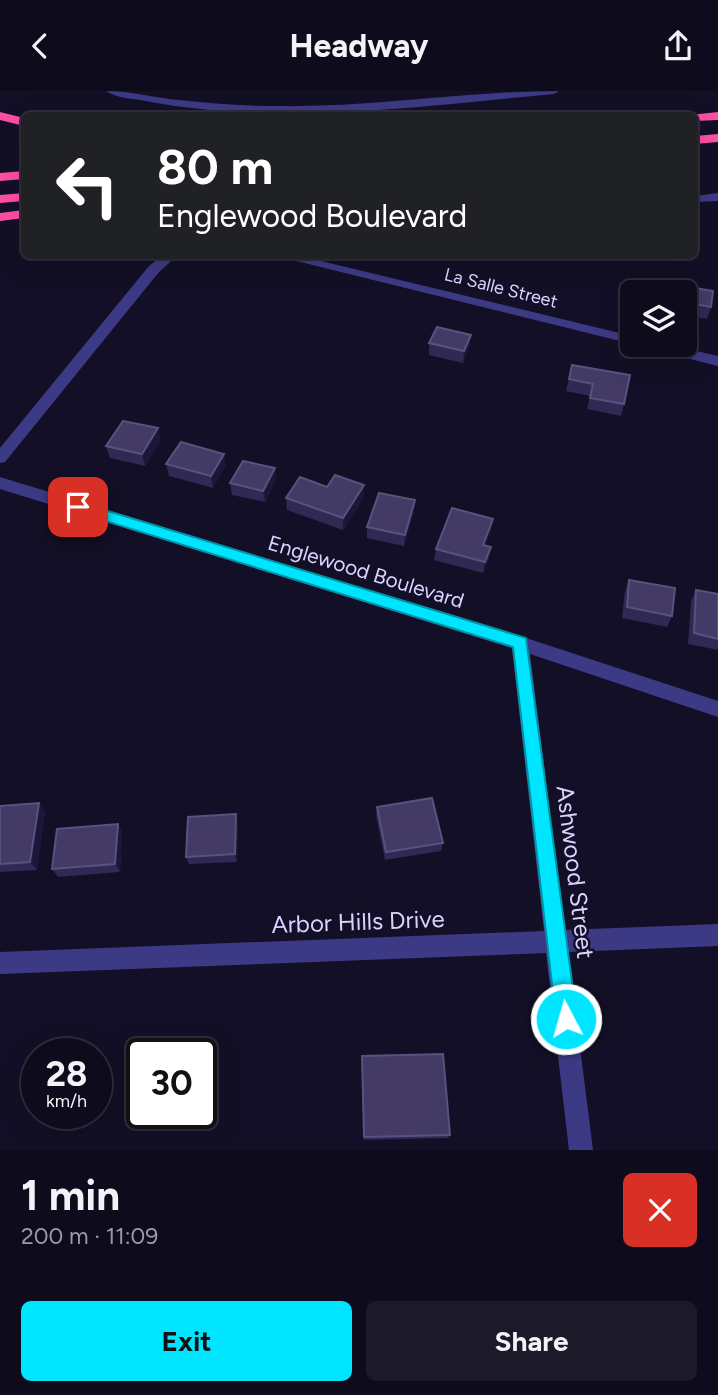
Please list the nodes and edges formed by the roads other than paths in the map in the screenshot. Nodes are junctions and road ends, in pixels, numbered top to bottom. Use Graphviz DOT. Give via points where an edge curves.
graph roads {
  1 [pos="111,91"];
  2 [pos="554,91"];
  3 [pos="0,116"];
  4 [pos="718,116"];
  5 [pos="698,117"];
  6 [pos="21,121"];
  7 [pos="718,138"];
  8 [pos="698,140"];
  9 [pos="21,175"];
  10 [pos="0,177"];
  11 [pos="21,197"];
  12 [pos="718,197"];
  13 [pos="0,199"];
  14 [pos="698,199"];
  15 [pos="21,214"];
  16 [pos="0,217"];
  17 [pos="167,259"];
  18 [pos="325,261"];
  19 [pos="620,337"];
  20 [pos="697,356"];
  21 [pos="718,361"];
  22 [pos="0,457"];
  23 [pos="0,483"];
  24 [pos="520,643"];
  25 [pos="718,709"];
  26 [pos="718,935"];
  27 [pos="558,941"];
  28 [pos="0,963"];
  29 [pos="581,1150"];
  1 -- 2 [label="street" via="209,108 287,110"];
  3 -- 6 [label="highway"];
  4 -- 5 [label="highway"];
  7 -- 8 [label="highway"];
  9 -- 10 [label="highway"];
  11 -- 13 [label="highway"];
  12 -- 14 [label="street"];
  15 -- 16 [label="highway"];
  17 -- 22 [label="street"];
  18 -- 19 [label="street, La Salle Street"];
  20 -- 21 [label="street"];
  23 -- 24 [label="street, Englewood Boulevard"];
  24 -- 25 [label="street, Englewood Boulevard"];
  24 -- 27 [label="street, Ashwood Street"];
  26 -- 27 [label="street, Arbor Hills Drive"];
  27 -- 28 [label="street, Arbor Hills Drive"];
  27 -- 29 [label="street, Ashwood Street"];
}
